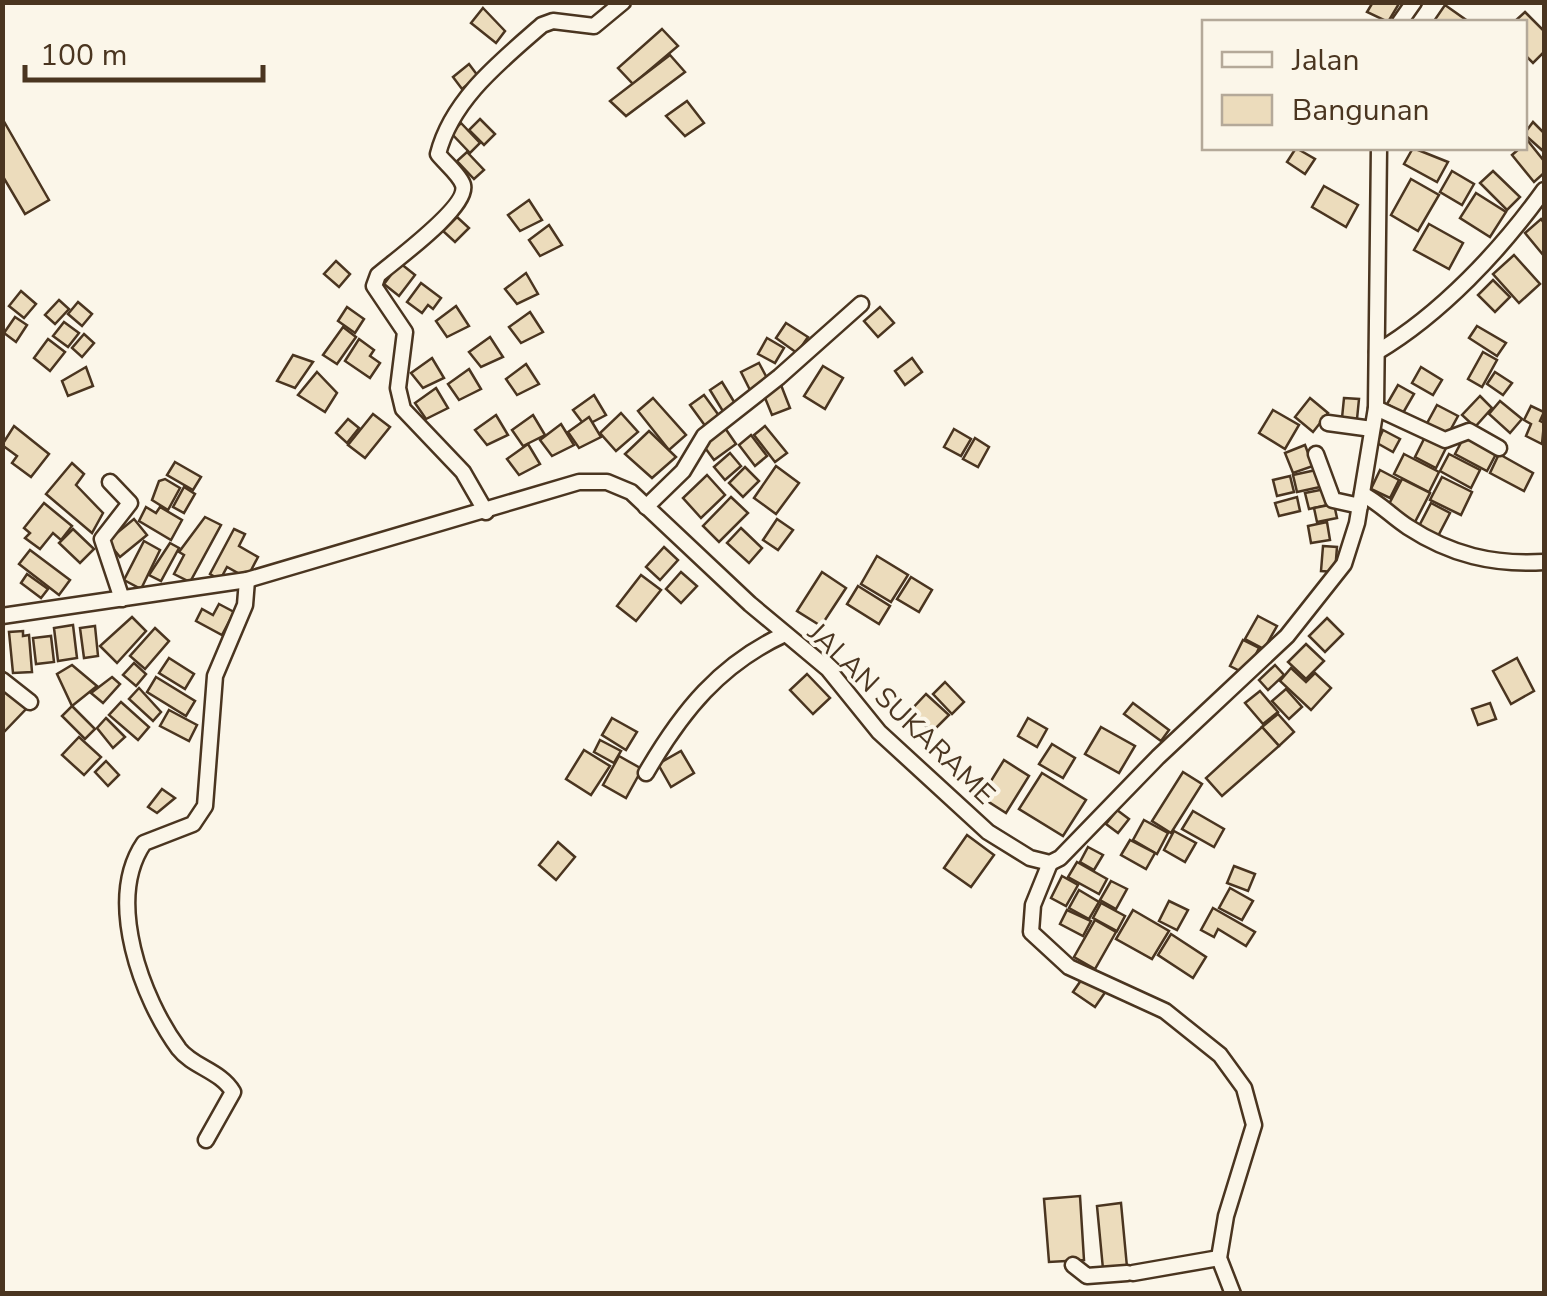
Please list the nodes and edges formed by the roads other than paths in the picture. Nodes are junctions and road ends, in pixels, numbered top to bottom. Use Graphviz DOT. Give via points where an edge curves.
graph roads {
  1 [pos="624,2"];
  2 [pos="1379,150"];
  3 [pos="1544,190"];
  4 [pos="862,304"];
  5 [pos="1377,352"];
  6 [pos="1376,408"];
  7 [pos="1328,423"];
  8 [pos="1372,429"];
  9 [pos="1499,448"];
  10 [pos="1316,454"];
  11 [pos="110,482"];
  12 [pos="1361,500"];
  13 [pos="646,507"];
  14 [pos="486,512"];
  15 [pos="1544,562"];
  16 [pos="246,580"];
  17 [pos="122,598"];
  18 [pos="2,616"];
  19 [pos="784,634"];
  20 [pos="2,680"];
  21 [pos="30,702"];
  22 [pos="646,772"];
  23 [pos="1050,863"];
  24 [pos="206,1140"];
  25 [pos="1218,1258"];
  26 [pos="1073,1265"];
  27 [pos="1233,1294"];
  1 -- 14 [label="street" via="594,26 542,25 476,85 438,154 463,184 463,194 374,286 405,332 398,388 403,409 463,472"];
  2 -- 5 [label="street"];
  3 -- 5 [label="street" via="1457,288"];
  4 -- 13 [label="street" via="704,436 684,471"];
  5 -- 6 [label="street"];
  6 -- 8 [label="street"];
  6 -- 9 [label="street" via="1448,441 1469,431"];
  7 -- 8 [label="street"];
  8 -- 12 [label="street"];
  10 -- 12 [label="street" via="1333,500"];
  11 -- 17 [label="street" via="130,503 102,539"];
  12 -- 15 [label="street" via="1460,554"];
  12 -- 23 [label="street" via="1344,564 1319,602"];
  13 -- 14 [label="street, JALAN SUKARAME" via="618,485 587,480"];
  13 -- 19 [label="street, JALAN SUKARAME"];
  14 -- 16 [label="street, JALAN SUKARAME"];
  16 -- 17 [label="street, JALAN SUKARAME"];
  16 -- 24 [label="street" via="246,605 215,676 205,806 192,824 144,843 128,900 153,1002 181,1052 233,1092"];
  17 -- 18 [label="street, JALAN SUKARAME"];
  19 -- 22 [label="street" via="720,672"];
  19 -- 23 [label="street, JALAN SUKARAME" via="988,832"];
  20 -- 21 [label="street"];
  23 -- 25 [label="street" via="1030,920 1044,946 1082,973 1165,1010 1220,1055 1244,1088 1254,1125"];
  25 -- 26 [label="street" via="1087,1276"];
  25 -- 27 [label="street"];
}
